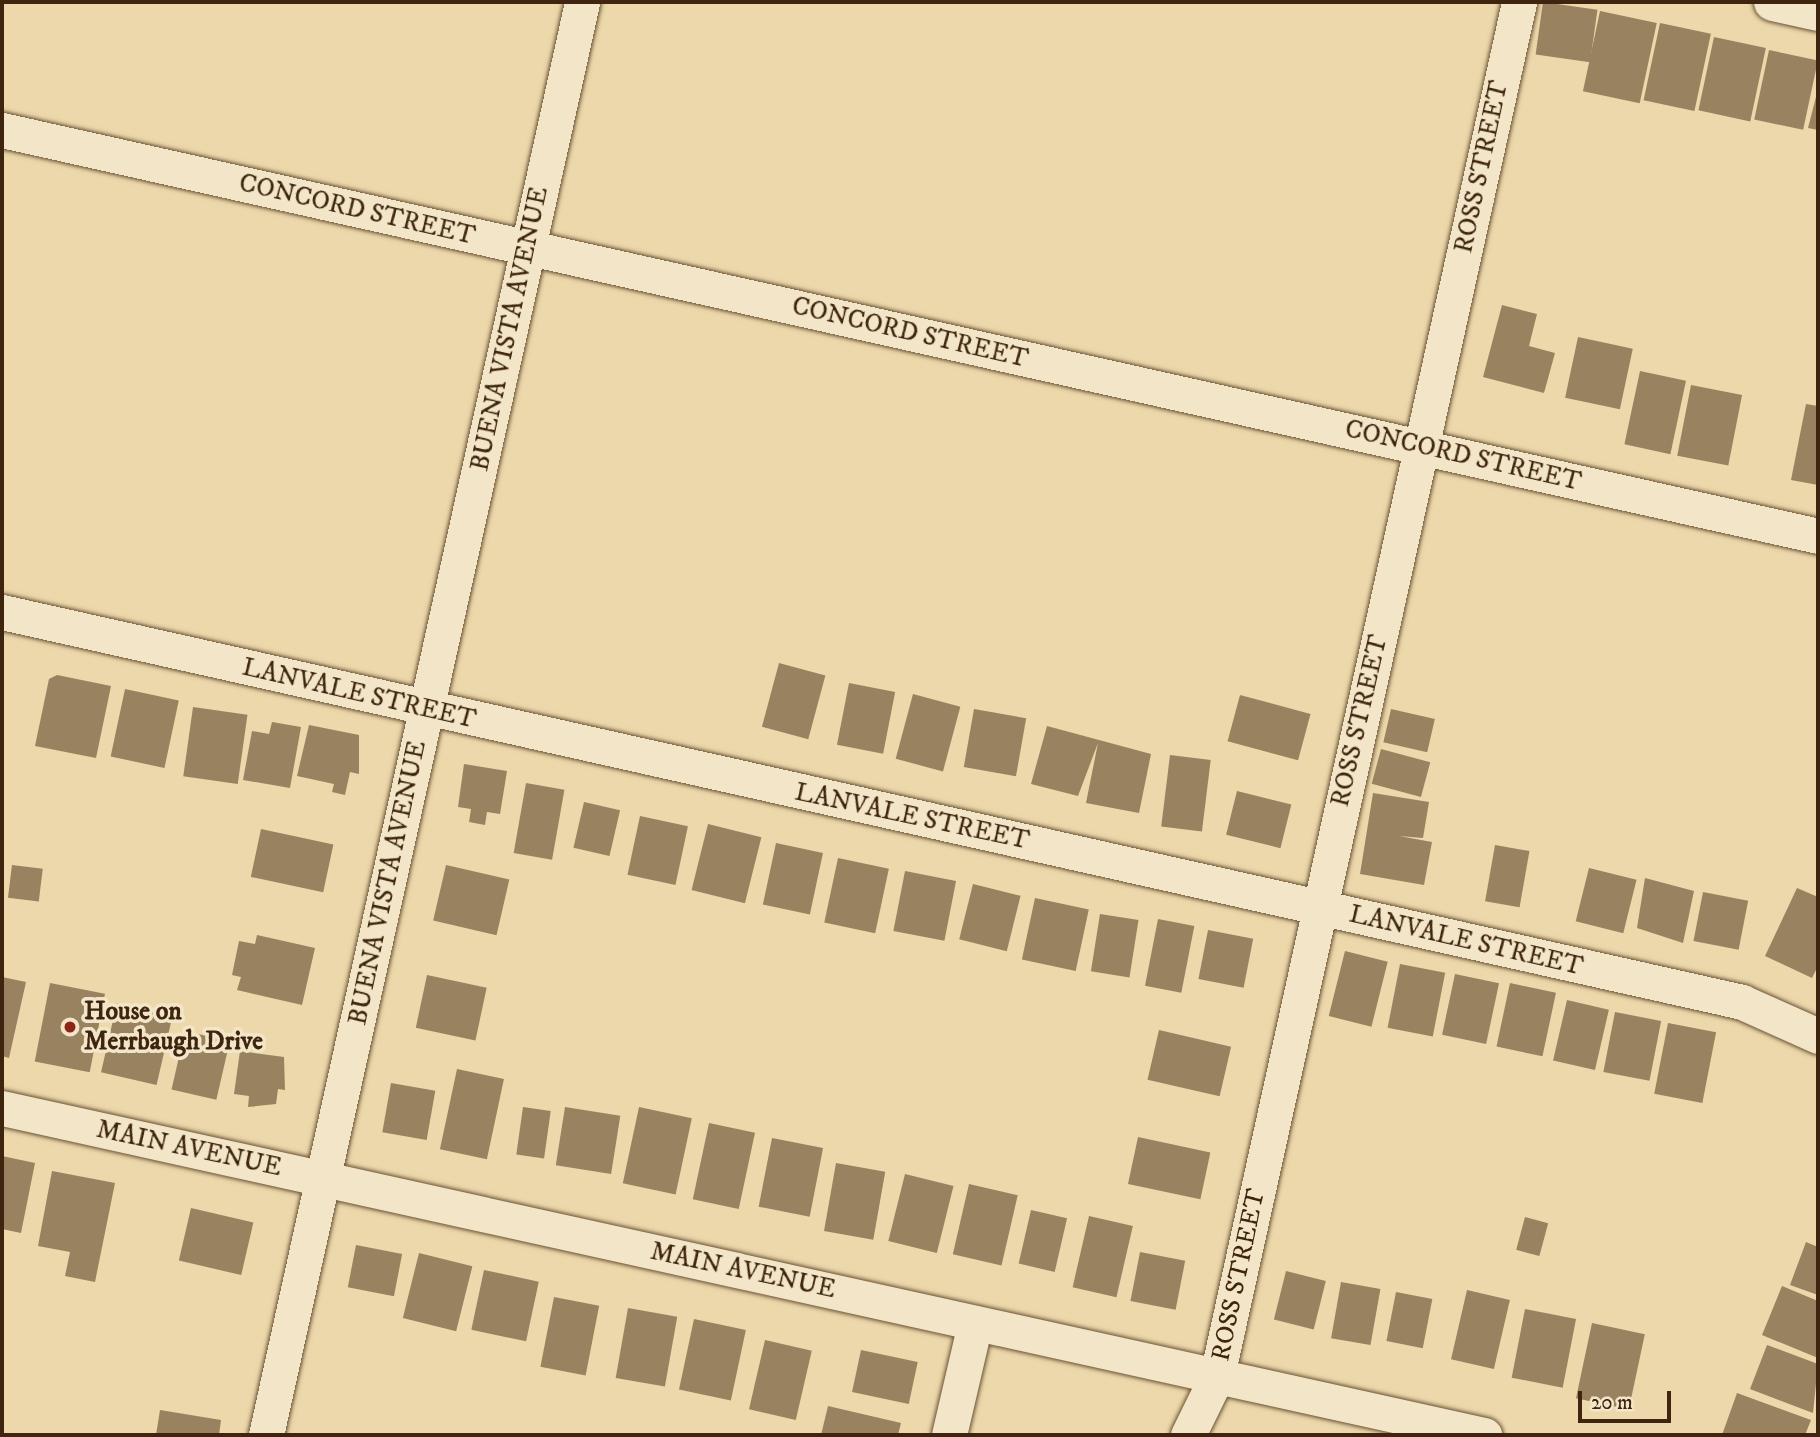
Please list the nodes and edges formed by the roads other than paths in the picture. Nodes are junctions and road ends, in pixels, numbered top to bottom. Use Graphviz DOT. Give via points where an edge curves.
graph roads {
  1 [pos="583,2"];
  2 [pos="1519,2"];
  3 [pos="1773,2"];
  4 [pos="1818,12"];
  5 [pos="2,130"];
  6 [pos="528,248"];
  7 [pos="1420,447"];
  8 [pos="1818,536"];
  9 [pos="2,612"];
  10 [pos="426,710"];
  11 [pos="1318,907"];
  12 [pos="1818,1036"];
  13 [pos="2,1108"];
  14 [pos="322,1179"];
  15 [pos="975,1323"];
  16 [pos="1217,1376"];
  17 [pos="266,1435"];
  18 [pos="949,1435"];
  19 [pos="1188,1435"];
  20 [pos="1484,1435"];
  1 -- 6 [label="street, BUENA VISTA AVENUE"];
  2 -- 7 [label="street, ROSS STREET"];
  3 -- 4 [label="street"];
  5 -- 6 [label="street, CONCORD STREET"];
  6 -- 7 [label="street, CONCORD STREET"];
  6 -- 10 [label="street, BUENA VISTA AVENUE"];
  7 -- 8 [label="street, CONCORD STREET"];
  7 -- 11 [label="street, ROSS STREET"];
  9 -- 10 [label="street, LANVALE STREET"];
  10 -- 11 [label="street, LANVALE STREET"];
  10 -- 14 [label="street, BUENA VISTA AVENUE"];
  11 -- 12 [label="street, LANVALE STREET" via="1742,1002"];
  11 -- 16 [label="street, ROSS STREET"];
  13 -- 14 [label="street, MAIN AVENUE"];
  14 -- 15 [label="street, MAIN AVENUE"];
  14 -- 17 [label="street, BUENA VISTA AVENUE"];
  15 -- 16 [label="street, MAIN AVENUE"];
  15 -- 18 [label="street"];
  16 -- 19 [label="street, ROSS STREET"];
  16 -- 20 [label="street, MAIN AVENUE"];
}
